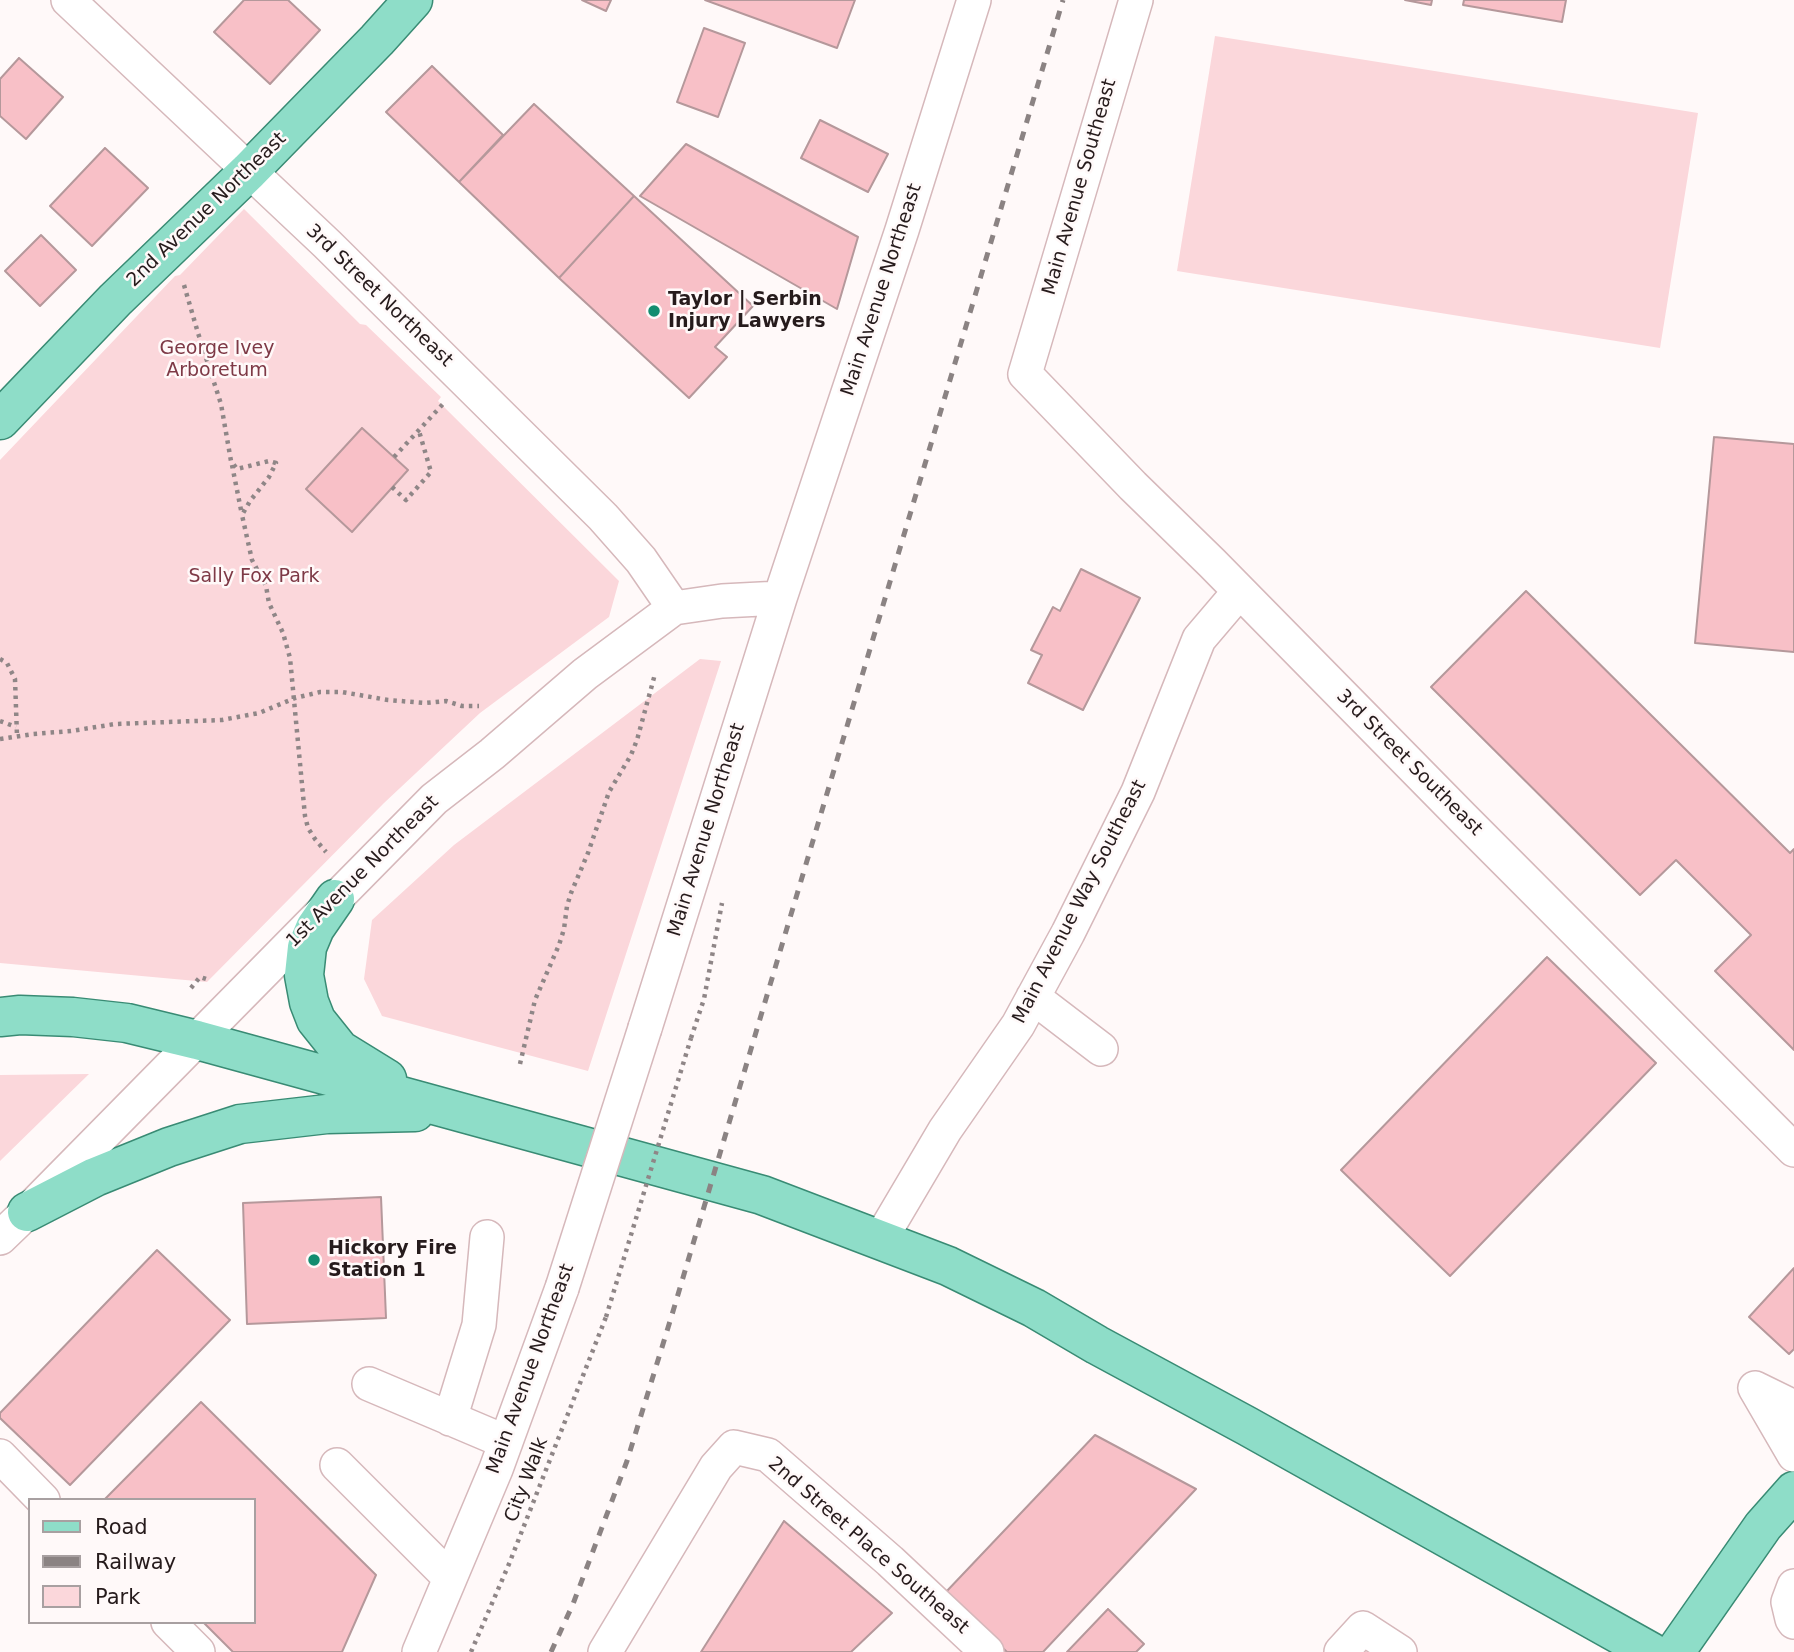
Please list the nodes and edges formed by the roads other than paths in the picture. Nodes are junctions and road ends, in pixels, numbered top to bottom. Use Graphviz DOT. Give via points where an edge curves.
graph roads {
  1 [pos="68,0"];
  2 [pos="413,0"];
  3 [pos="974,0"];
  4 [pos="1136,0"];
  5 [pos="249,171"];
  6 [pos="1025,374"];
  7 [pos="0,420"];
  8 [pos="1239,592"];
  9 [pos="780,598"];
  10 [pos="674,608"];
  11 [pos="335,899"];
  12 [pos="1033,997"];
  13 [pos="0,1017"];
  14 [pos="197,1040"];
  15 [pos="1101,1049"];
  16 [pos="456,1111"];
  17 [pos="1794,1150"];
  18 [pos="13,1225"];
  19 [pos="487,1237"];
  20 [pos="880,1240"];
  21 [pos="369,1384"];
  22 [pos="1794,1407"];
  23 [pos="450,1419"];
  24 [pos="506,1442"];
  25 [pos="0,1455"];
  26 [pos="1794,1455"];
  27 [pos="337,1465"];
  28 [pos="1794,1492"];
  29 [pos="41,1498"];
  30 [pos="450,1578"];
  31 [pos="1794,1586"];
  32 [pos="1794,1622"];
  33 [pos="170,1624"];
  34 [pos="198,1652"];
  35 [pos="419,1652"];
  36 [pos="605,1652"];
  37 [pos="987,1652"];
  38 [pos="1341,1652"];
  39 [pos="1400,1652"];
  40 [pos="1651,1652"];
  41 [pos="1675,1652"];
  1 -- 5 [label="street, 3rd Street Northeast"];
  2 -- 5 [label="main road, 2nd Avenue Northeast"];
  3 -- 9 [label="street, Main Avenue Northeast"];
  4 -- 6 [label="street, Main Avenue Southeast"];
  5 -- 7 [label="main road, 2nd Avenue Northeast" via="115,300"];
  5 -- 10 [label="street, 3rd Street Northeast" via="603,517 641,560"];
  6 -- 8 [label="street, 3rd Street Southeast"];
  8 -- 12 [label="street, Main Avenue Way Southeast" via="1199,639 1138,792"];
  8 -- 17 [label="street, 3rd Street Southeast"];
  9 -- 10 [label="street, 1st Avenue Northeast"];
  9 -- 24 [label="street, Main Avenue Northeast, bridge" via="562,1288"];
  10 -- 11 [label="street, 1st Avenue Northeast" via="585,674 434,799"];
  11 -- 14 [label="street, 1st Avenue Northeast"];
  11 -- 16 [label="main road" via="307,947 304,975 316,1020 340,1050 385,1078"];
  12 -- 15 [label="street"];
  12 -- 20 [label="street, Main Avenue Way Southeast" via="945,1130"];
  13 -- 14 [label="main road" via="127,1023"];
  14 -- 16 [label="main road"];
  14 -- 18 [label="street, 1st Avenue Northeast"];
  16 -- 18 [label="main road" via="327,1114 240,1124 95,1177"];
  16 -- 20 [label="main road" via="762,1195"];
  19 -- 23 [label="street" via="479,1325"];
  20 -- 40 [label="main road" via="948,1266 1034,1308"];
  21 -- 23 [label="street"];
  22 -- 26 [label="street" via="1755,1388"];
  23 -- 24 [label="street"];
  24 -- 30 [label="street, Main Avenue Northeast"];
  25 -- 29 [label="street"];
  27 -- 30 [label="street"];
  28 -- 41 [label="main road" via="1763,1526"];
  30 -- 35 [label="street, Main Avenue Northeast"];
  31 -- 32 [label="street" via="1788,1602"];
  33 -- 34 [label="street"];
  36 -- 37 [label="street, 2nd Street Place Southeast" via="716,1467 734,1447 768,1455"];
  38 -- 39 [label="street" via="1363,1628"];
}
